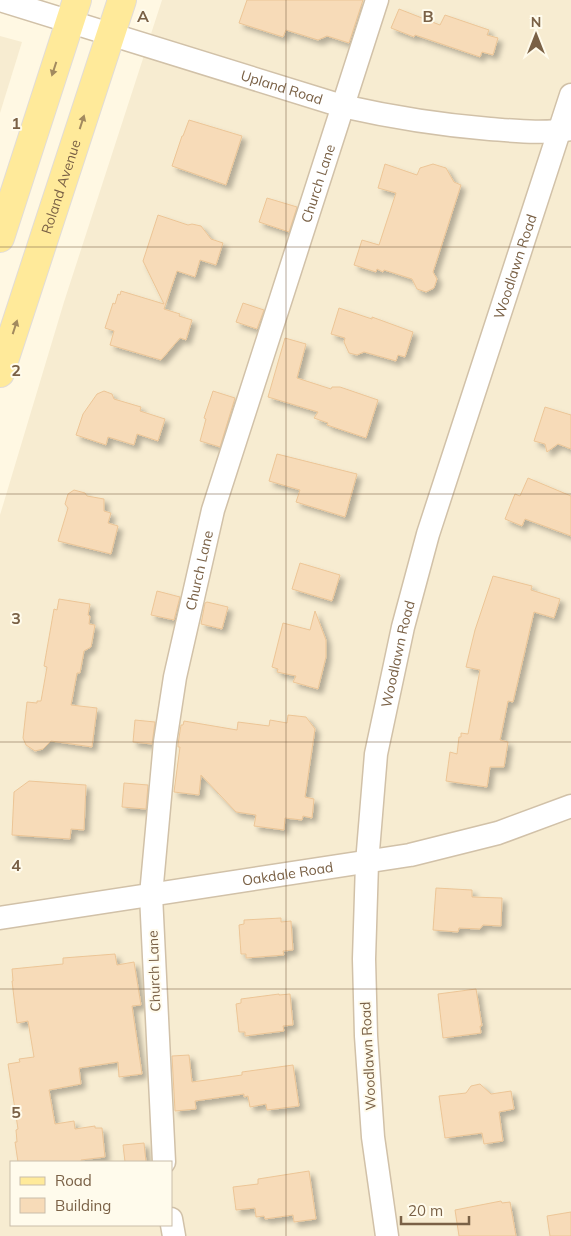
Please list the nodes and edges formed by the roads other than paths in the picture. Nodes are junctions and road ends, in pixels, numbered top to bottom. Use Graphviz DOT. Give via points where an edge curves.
graph roads {
  1 [pos="0,0"];
  2 [pos="122,0"];
  3 [pos="377,0"];
  4 [pos="74,12"];
  5 [pos="110,36"];
  6 [pos="571,95"];
  7 [pos="342,106"];
  8 [pos="565,130"];
  9 [pos="0,238"];
  10 [pos="0,373"];
  11 [pos="571,806"];
  12 [pos="367,863"];
  13 [pos="151,895"];
  14 [pos="0,918"];
  15 [pos="164,1161"];
  16 [pos="387,1236"];
  1 -- 4 [label="street, Upland Road"];
  2 -- 5 [label="main road, Roland Avenue"];
  3 -- 7 [label="street, Church Lane"];
  4 -- 5 [label="street, Upland Road"];
  4 -- 9 [label="main road, one-way"];
  5 -- 7 [label="street, Upland Road"];
  10 -- 5 [label="main road, Roland Avenue, one-way"];
  6 -- 8 [label="street, Woodlawn Road"];
  7 -- 8 [label="street, Upland Road" via="452,126 509,131"];
  7 -- 13 [label="street, Church Lane" via="213,510 175,677 164,742"];
  8 -- 12 [label="street, Woodlawn Road" via="428,534 403,627 376,754"];
  11 -- 12 [label="street, Oakdale Road" via="498,834"];
  12 -- 13 [label="street, Oakdale Road"];
  12 -- 16 [label="street, Woodlawn Road" via="364,959 368,1078"];
  13 -- 14 [label="street, Oakdale Road"];
  13 -- 15 [label="street, Church Lane"];
}
